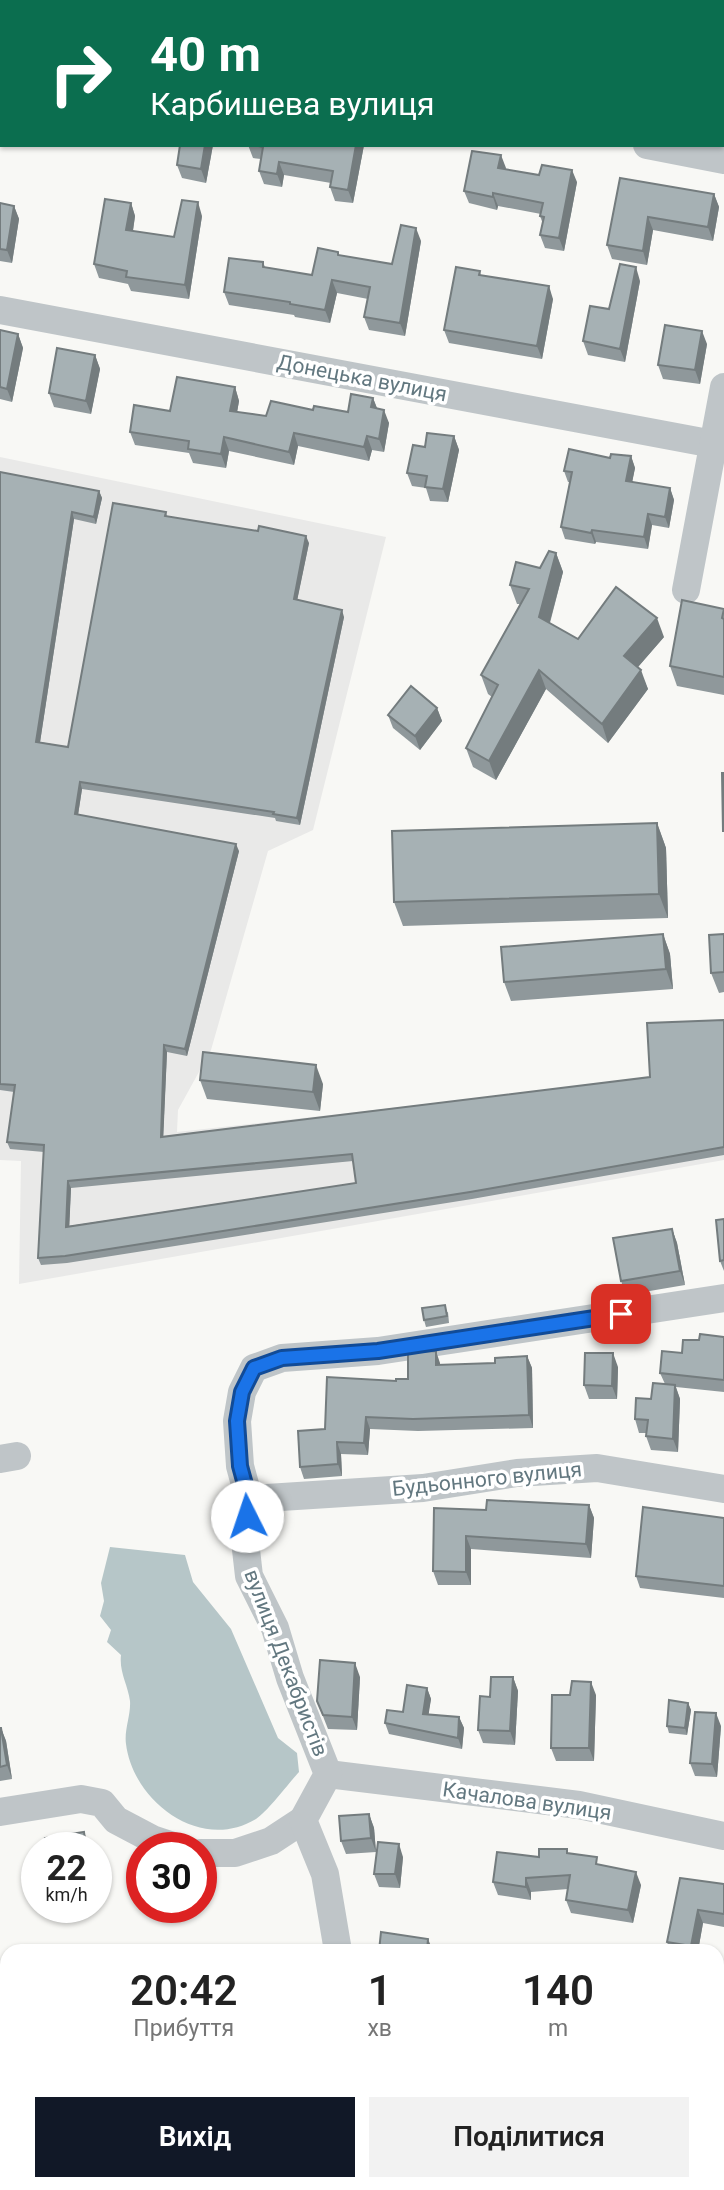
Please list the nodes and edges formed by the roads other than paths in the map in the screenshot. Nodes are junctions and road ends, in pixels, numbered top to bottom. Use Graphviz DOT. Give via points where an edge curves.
graph roads {
  1 [pos="657,147"];
  2 [pos="724,160"];
  3 [pos="0,310"];
  4 [pos="724,387"];
  5 [pos="718,445"];
  6 [pos="686,590"];
  7 [pos="724,1298"];
  8 [pos="724,1489"];
  9 [pos="249,1499"];
  10 [pos="327,1774"];
  11 [pos="0,1812"];
  12 [pos="303,1820"];
  13 [pos="139,1832"];
  14 [pos="724,1836"];
  15 [pos="217,1853"];
  16 [pos="337,1944"];
  1 -- 2 [label="street"];
  3 -- 5 [label="street, Донецька вулиця"];
  4 -- 5 [label="street"];
  5 -- 6 [label="street"];
  7 -- 9 [label="street, вулиця Декабристів" via="378,1351 282,1358 254,1368 242,1392 237,1421 240,1466"];
  8 -- 9 [label="street, Будьонного вулиця" via="597,1468 517,1473 423,1488"];
  9 -- 10 [label="street, вулиця Декабристів" via="244,1532 249,1576 275,1628"];
  10 -- 12 [label="street, вулиця Декабристів"];
  10 -- 14 [label="street, Качалова вулиця" via="579,1805"];
  11 -- 13 [label="street" via="81,1798 102,1803 116,1820"];
  12 -- 15 [label="street" via="271,1841 235,1853"];
  12 -- 16 [label="street" via="326,1874"];
}
